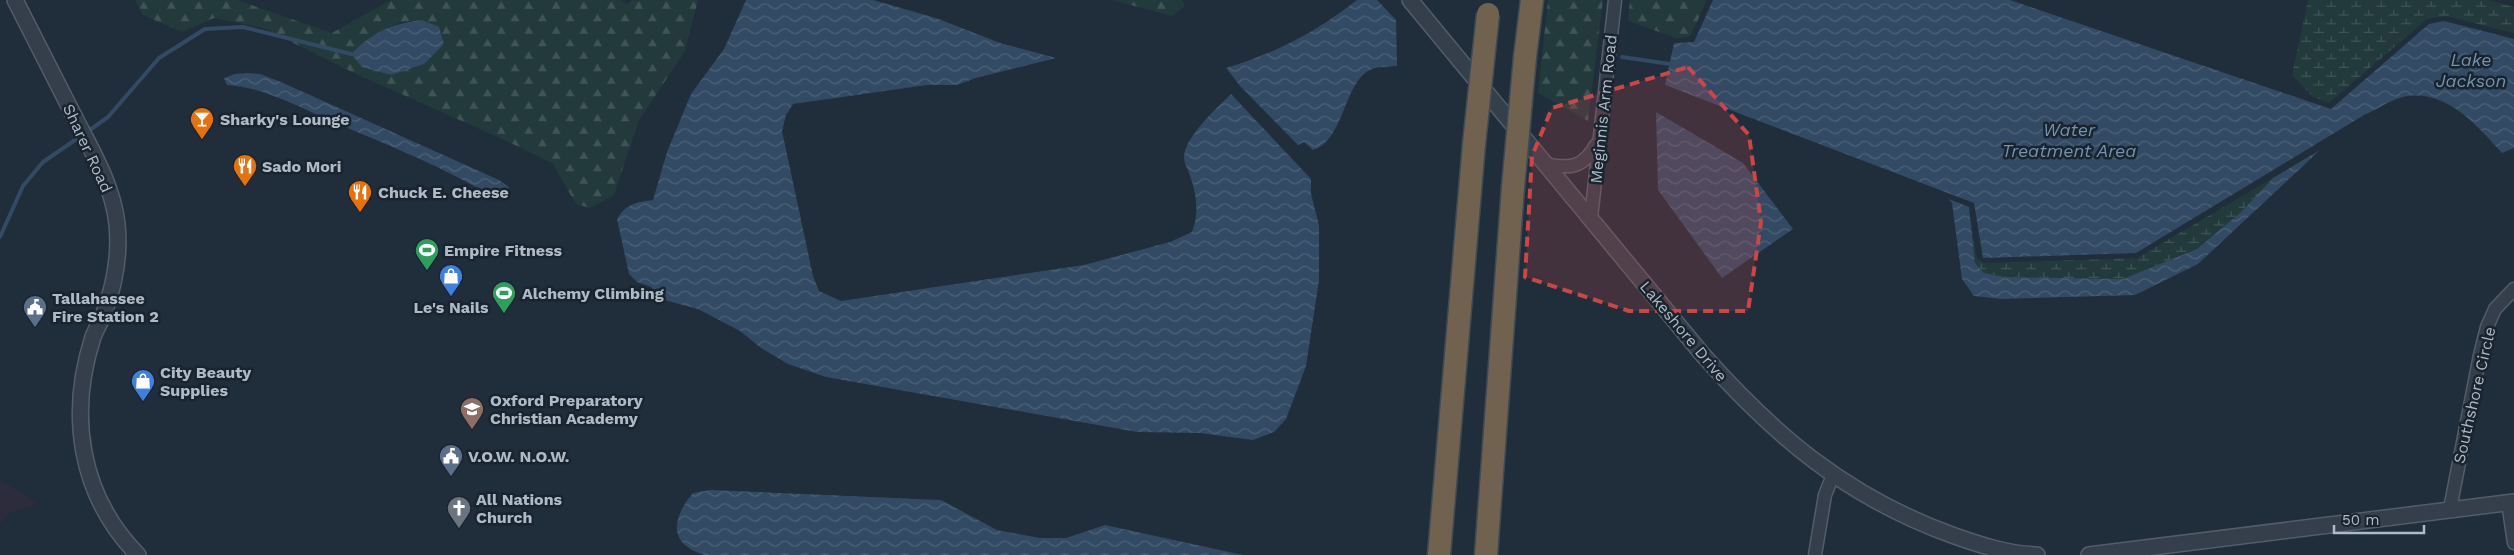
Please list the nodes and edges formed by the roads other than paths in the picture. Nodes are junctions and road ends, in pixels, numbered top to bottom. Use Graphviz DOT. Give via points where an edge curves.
graph roads {
  1 [pos="15,0"];
  2 [pos="1410,0"];
  3 [pos="1532,0"];
  4 [pos="1615,0"];
  5 [pos="1489,7"];
  6 [pos="1598,141"];
  7 [pos="1546,164"];
  8 [pos="1591,218"];
  9 [pos="2514,289"];
  10 [pos="1833,475"];
  11 [pos="2511,502"];
  12 [pos="2450,509"];
  13 [pos="2514,543"];
  14 [pos="138,555"];
  15 [pos="1439,555"];
  16 [pos="1486,555"];
  17 [pos="1815,555"];
  18 [pos="2037,555"];
  19 [pos="2090,555"];
  1 -- 14 [label="street, Sharer Road" via="98,162 112,201 117,256 112,288 82,376 79,413 89,474 109,518"];
  2 -- 7 [label="street, Lakeshore Drive"];
  3 -- 16 [label="highway, bridge" via="1513,187"];
  4 -- 6 [label="street, Meginnis Arm Road"];
  5 -- 15 [label="highway, bridge"];
  6 -- 7 [label="street" via="1590,157 1579,164 1564,167"];
  6 -- 8 [label="street, Meginnis Arm Road"];
  7 -- 8 [label="street, Lakeshore Drive"];
  8 -- 10 [label="street, Lakeshore Drive" via="1742,399"];
  9 -- 12 [label="street, Southshore Circle" via="2495,309 2487,327"];
  10 -- 17 [label="street" via="1824,494"];
  10 -- 18 [label="street, Lakeshore Drive" via="1882,504 1935,529 1985,546"];
  11 -- 12 [label="street"];
  11 -- 13 [label="street"];
  12 -- 19 [label="street"];
}
